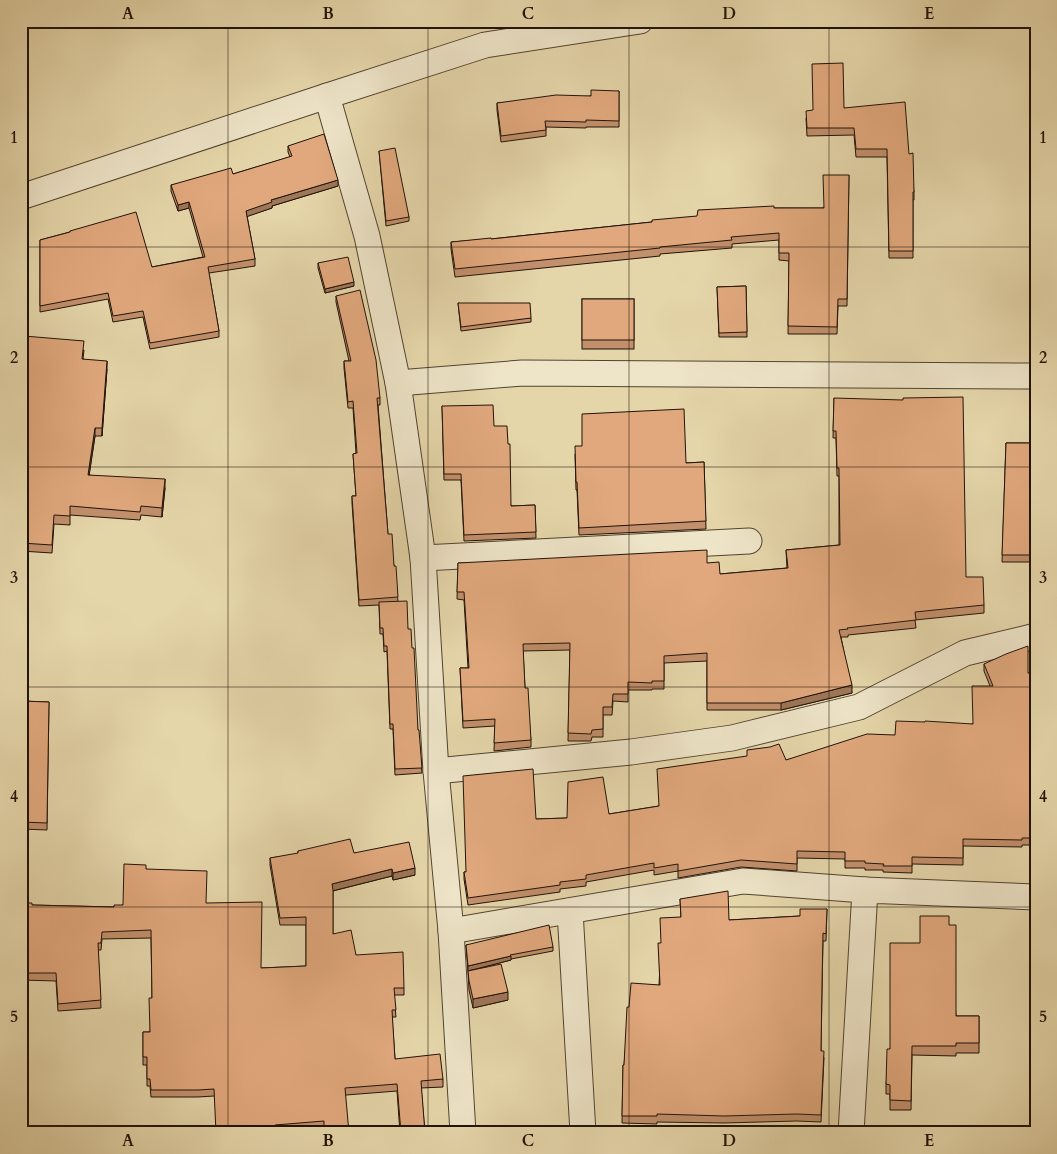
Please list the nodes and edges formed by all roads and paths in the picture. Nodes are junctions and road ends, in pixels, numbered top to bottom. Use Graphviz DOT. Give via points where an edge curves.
graph roads {
  1 [pos="640,21"];
  2 [pos="327,96"];
  3 [pos="21,197"];
  4 [pos="1036,376"];
  5 [pos="398,383"];
  6 [pos="749,542"];
  7 [pos="423,558"];
  8 [pos="1036,636"];
  9 [pos="436,771"];
  10 [pos="864,890"];
  11 [pos="1036,897"];
  12 [pos="570,911"];
  13 [pos="451,931"];
  14 [pos="463,1133"];
  15 [pos="583,1133"];
  16 [pos="851,1133"];
  1 -- 2 [label="street" via="485,45"];
  2 -- 3 [label="street"];
  2 -- 5 [label="street" via="368,236"];
  4 -- 5 [label="street" via="522,374"];
  5 -- 7 [label="street"];
  6 -- 7 [label="street"];
  7 -- 9 [label="street"];
  8 -- 9 [label="street" via="965,653 859,707 732,738 632,752"];
  9 -- 13 [label="street"];
  10 -- 11 [label="street"];
  10 -- 12 [label="street" via="743,881"];
  10 -- 16 [label="street"];
  12 -- 13 [label="street"];
  12 -- 15 [label="street"];
  13 -- 14 [label="street"];
}
